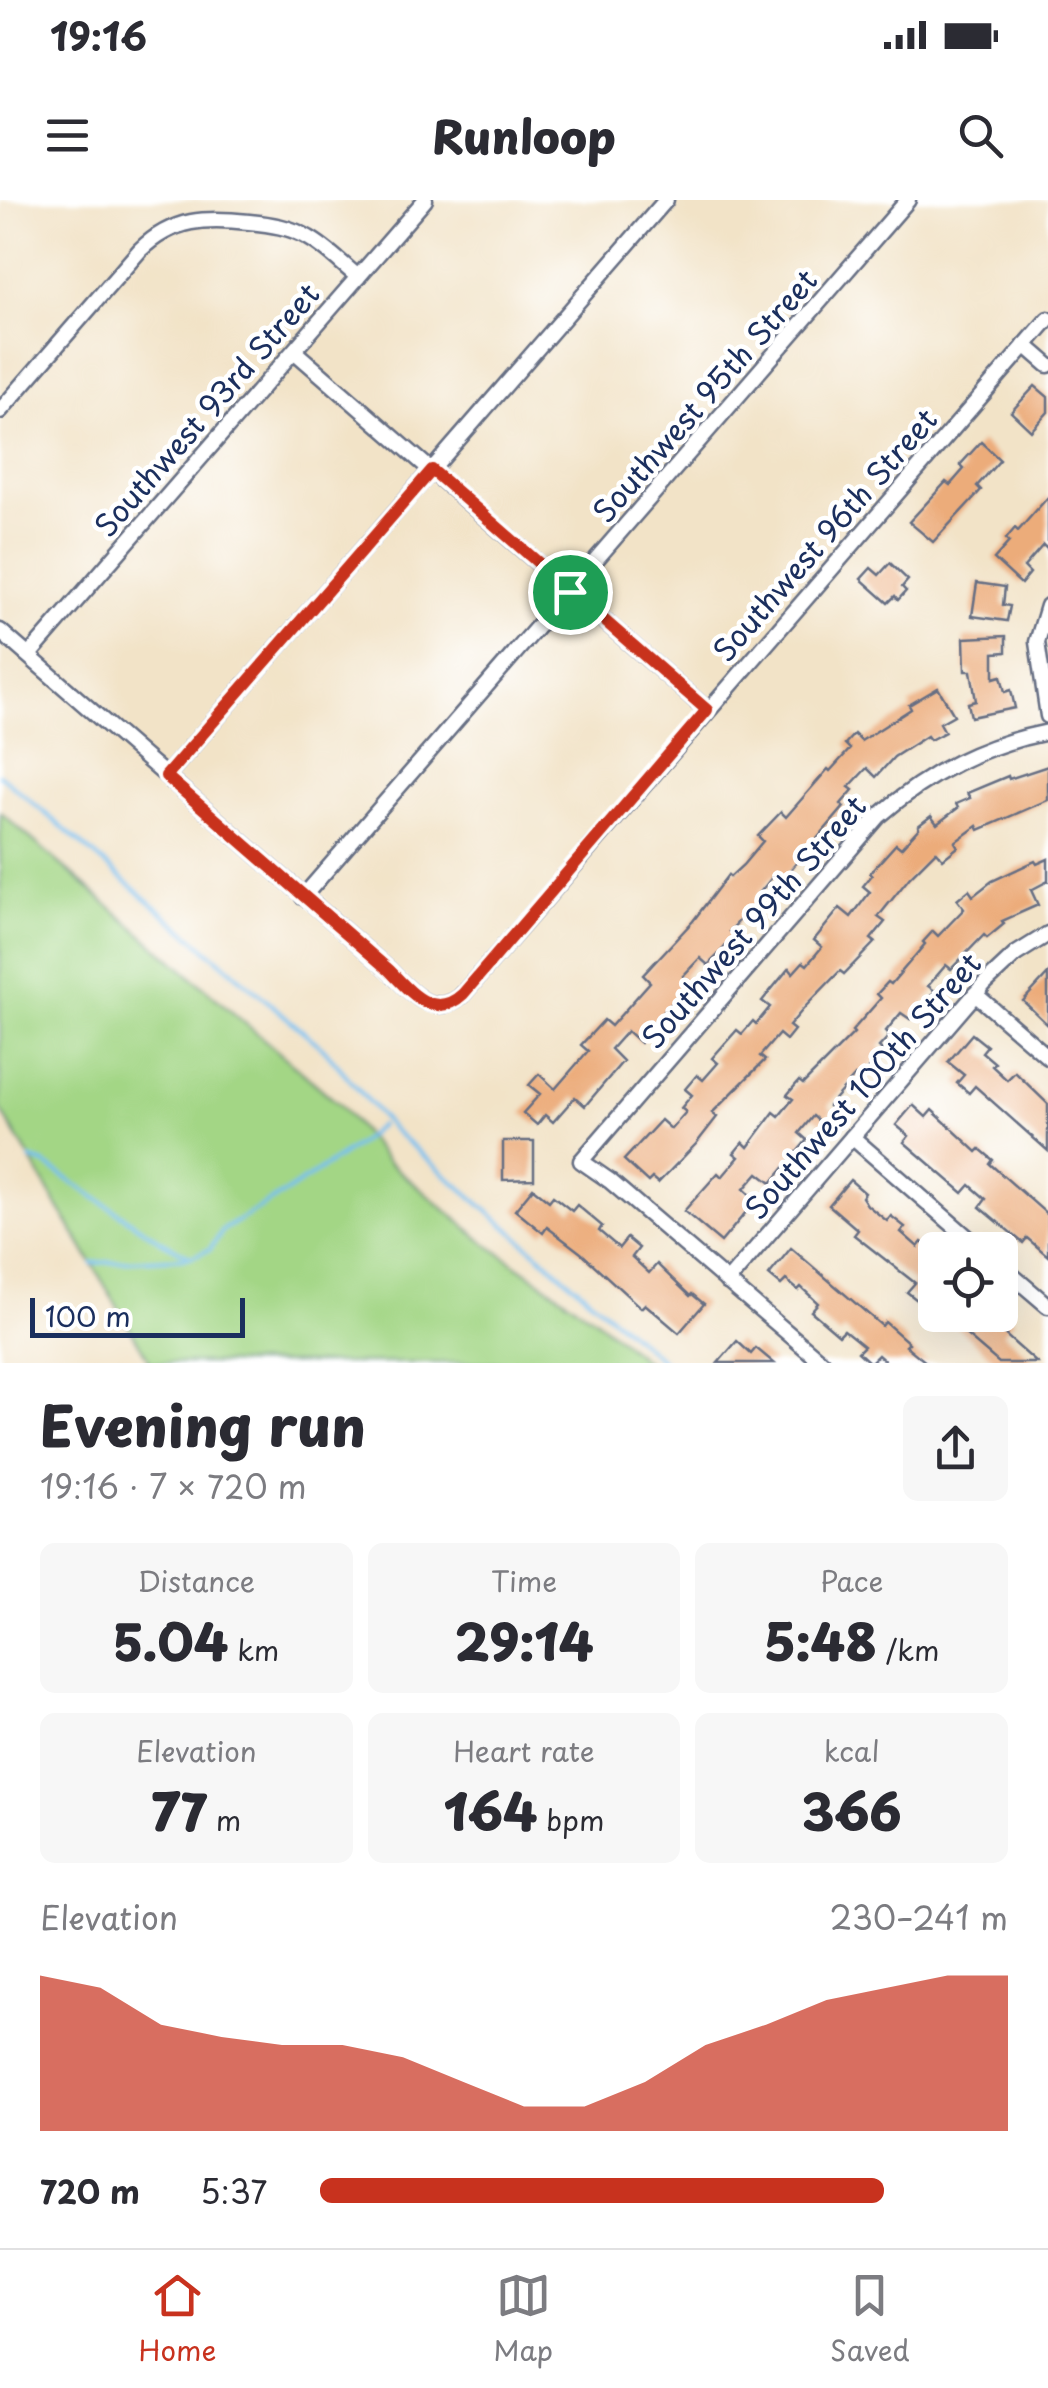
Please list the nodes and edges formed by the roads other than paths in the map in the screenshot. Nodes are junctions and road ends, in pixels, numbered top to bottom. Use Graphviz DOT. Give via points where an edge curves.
graph roads {
  1 [pos="425,200"];
  2 [pos="666,200"];
  3 [pos="908,200"];
  4 [pos="358,278"];
  5 [pos="1048,318"];
  6 [pos="1025,345"];
  7 [pos="294,351"];
  8 [pos="1048,365"];
  9 [pos="0,411"];
  10 [pos="432,470"];
  11 [pos="570,592"];
  12 [pos="1048,606"];
  13 [pos="0,631"];
  14 [pos="28,655"];
  15 [pos="707,710"];
  16 [pos="1048,716"];
  17 [pos="1048,732"];
  18 [pos="166,776"];
  19 [pos="303,897"];
  20 [pos="1048,934"];
  21 [pos="975,994"];
  22 [pos="1048,1057"];
  23 [pos="852,1137"];
  24 [pos="961,1232"];
  25 [pos="1018,1280"];
  26 [pos="727,1282"];
  27 [pos="1048,1306"];
  28 [pos="822,1363"];
  1 -- 4 [label="street, Southwest 93rd Street"];
  2 -- 10 [label="street"];
  3 -- 11 [label="street, Southwest 95th Street"];
  4 -- 7 [label="street, Southwest 93rd Street"];
  4 -- 9 [label="street" via="310,239 285,228 218,218 185,222 140,250"];
  5 -- 6 [label="street, Southwest 96th Street"];
  6 -- 8 [label="street"];
  6 -- 15 [label="street, Southwest 96th Street"];
  7 -- 10 [label="street"];
  7 -- 14 [label="street, Southwest 93rd Street"];
  10 -- 11 [label="street"];
  10 -- 18 [label="street"];
  11 -- 15 [label="street"];
  11 -- 19 [label="street, Southwest 95th Street"];
  12 -- 16 [label="street" via="1037,642"];
  13 -- 14 [label="street"];
  14 -- 18 [label="street"];
  15 -- 19 [label="street, Southwest 96th Street" via="463,994 440,1006 420,1001"];
  17 -- 26 [label="street, Southwest 99th Street" via="958,760 879,816 581,1161"];
  18 -- 19 [label="street"];
  20 -- 21 [label="street, Southwest 100th Street"];
  21 -- 22 [label="street"];
  21 -- 23 [label="street, Southwest 100th Street"];
  23 -- 24 [label="street"];
  23 -- 26 [label="street, Southwest 100th Street"];
  25 -- 27 [label="street"];
  26 -- 28 [label="street"];
}
